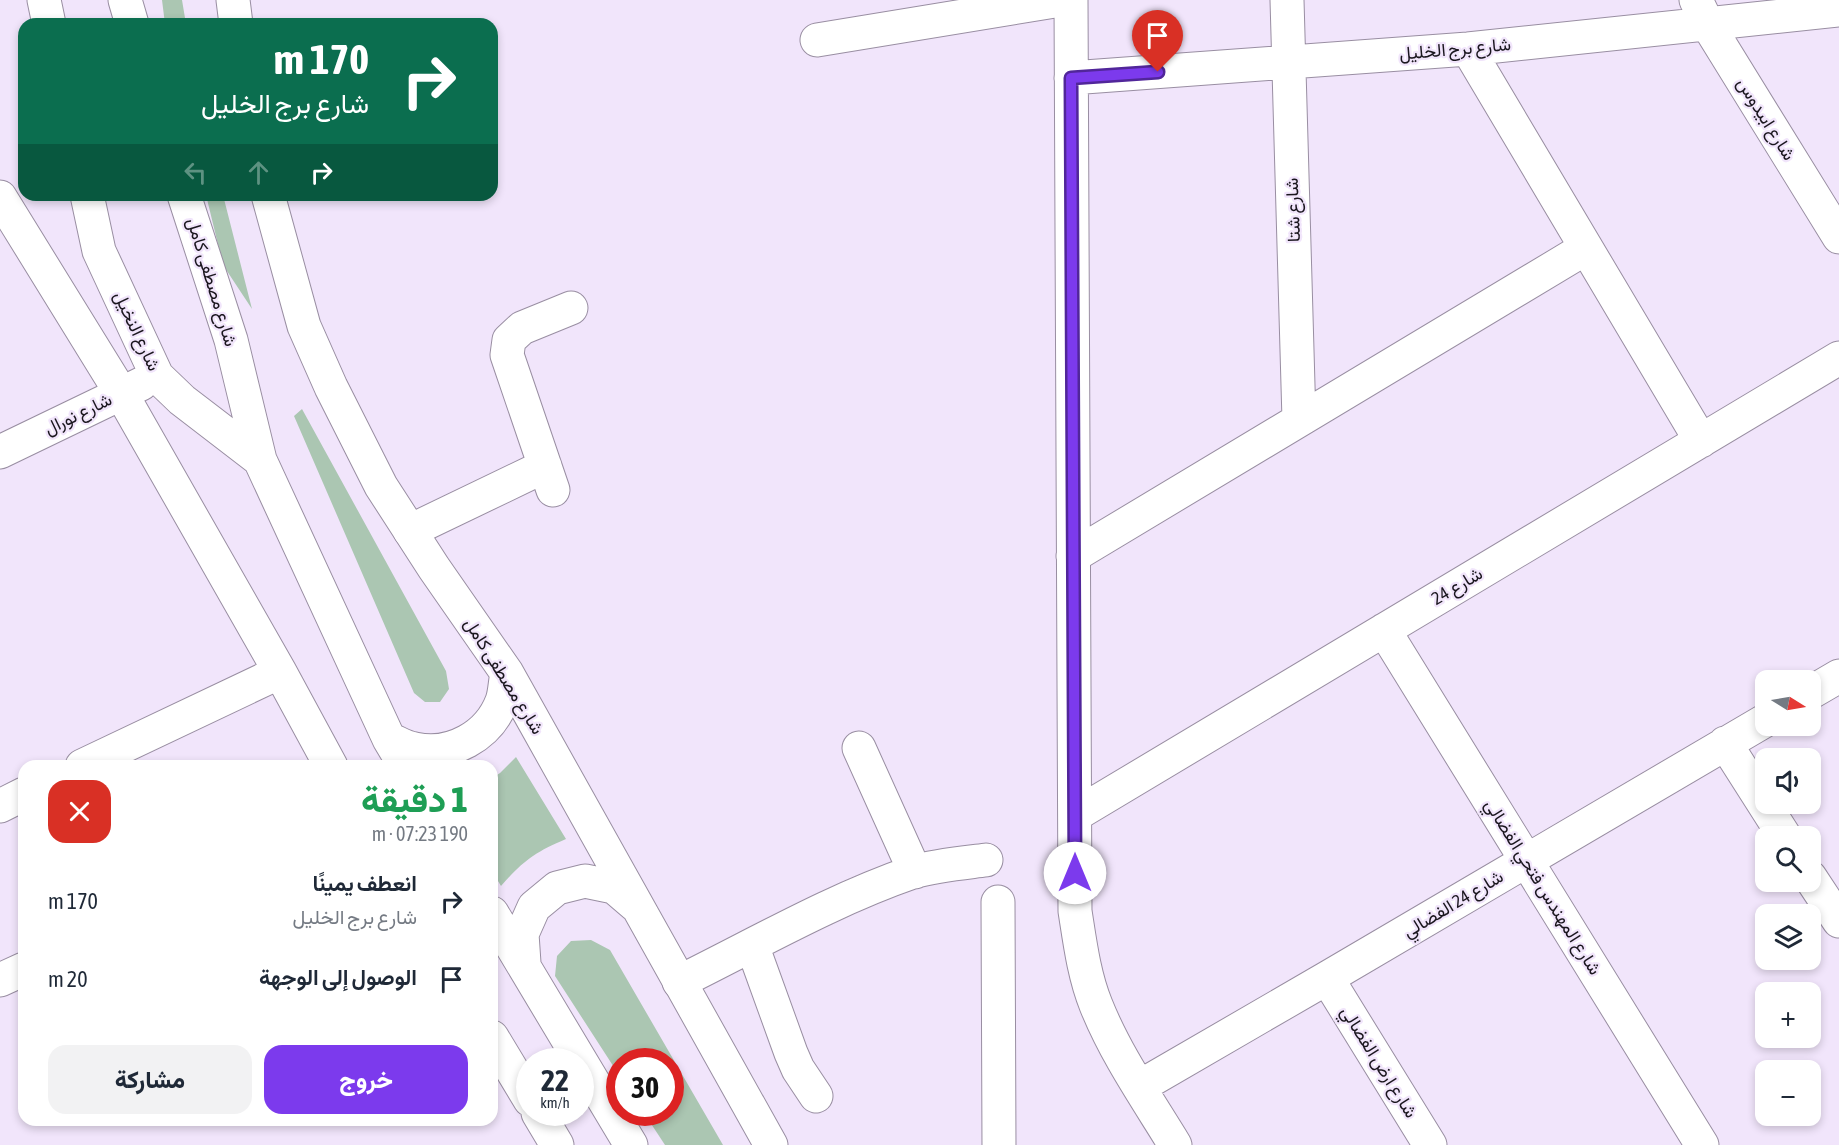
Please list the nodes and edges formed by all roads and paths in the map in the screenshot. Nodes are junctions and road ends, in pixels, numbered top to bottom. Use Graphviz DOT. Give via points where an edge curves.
graph roads {
  1 [pos="44,0"];
  2 [pos="125,0"];
  3 [pos="233,0"];
  4 [pos="1061,0"];
  5 [pos="1071,0"];
  6 [pos="1287,0"];
  7 [pos="1839,10"];
  8 [pos="1702,12"];
  9 [pos="48,18"];
  10 [pos="130,18"];
  11 [pos="235,18"];
  12 [pos="817,40"];
  13 [pos="1468,49"];
  14 [pos="1289,63"];
  15 [pos="1071,78"];
  16 [pos="0,197"];
  17 [pos="88,201"];
  18 [pos="186,201"];
  19 [pos="270,201"];
  20 [pos="1839,237"];
  21 [pos="1586,248"];
  22 [pos="571,308"];
  23 [pos="1839,358"];
  24 [pos="157,376"];
  25 [pos="121,393"];
  26 [pos="1299,420"];
  27 [pos="1701,441"];
  28 [pos="0,452"];
  29 [pos="260,460"];
  30 [pos="410,531"];
  31 [pos="1073,556"];
  32 [pos="1384,630"];
  33 [pos="280,672"];
  34 [pos="507,673"];
  35 [pos="1839,676"];
  36 [pos="1821,687"];
  37 [pos="1755,726"];
  38 [pos="389,739"];
  39 [pos="1725,743"];
  40 [pos="859,748"];
  41 [pos="95,760"];
  42 [pos="328,760"];
  43 [pos="401,760"];
  44 [pos="18,797"];
  45 [pos="0,806"];
  46 [pos="1075,815"];
  47 [pos="1778,826"];
  48 [pos="986,860"];
  49 [pos="1527,860"];
  50 [pos="915,872"];
  51 [pos="1820,892"];
  52 [pos="998,902"];
  53 [pos="636,906"];
  54 [pos="1839,921"];
  55 [pos="498,922"];
  56 [pos="752,945"];
  57 [pos="524,963"];
  58 [pos="18,972"];
  59 [pos="1327,978"];
  60 [pos="0,980"];
  61 [pos="679,982"];
  62 [pos="498,1047"];
  63 [pos="516,1077"];
  64 [pos="1139,1086"];
  65 [pos="816,1096"];
  66 [pos="546,1126"];
  67 [pos="557,1145"];
  68 [pos="631,1145"];
  69 [pos="771,1145"];
  70 [pos="999,1145"];
  71 [pos="1175,1145"];
  72 [pos="1430,1145"];
  73 [pos="1702,1145"];
  1 -- 9 [label="street"];
  2 -- 10 [label="street"];
  3 -- 11 [label="street"];
  4 -- 12 [label="street"];
  5 -- 15 [label="street"];
  6 -- 14 [label="street, شارع شتا"];
  7 -- 8 [label="street, شارع برج الخليل"];
  8 -- 13 [label="street, شارع برج الخليل"];
  8 -- 20 [label="street, شارع ابيدوس"];
  13 -- 14 [label="street, شارع برج الخليل"];
  13 -- 21 [label="street"];
  14 -- 15 [label="street, شارع برج الخليل"];
  14 -- 26 [label="street, شارع شتا"];
  15 -- 31 [label="street"];
  16 -- 25 [label="street"];
  17 -- 24 [label="street, شارع النخيل" via="99,251"];
  18 -- 29 [label="street, شارع مصطفى كامل" via="231,340"];
  19 -- 30 [label="street, شارع مصطفى كامل" via="304,326 381,486"];
  21 -- 26 [label="street"];
  21 -- 27 [label="street"];
  22 -- 30 [label="street" via="522,328 509,340 508,347 507,355 549,478"];
  23 -- 27 [label="street, شارع 24"];
  24 -- 25 [label="street, شارع نورال"];
  24 -- 29 [label="street, شارع النخيل"];
  25 -- 28 [label="street, شارع نورال"];
  25 -- 33 [label="street"];
  26 -- 31 [label="street"];
  27 -- 32 [label="street, شارع 24"];
  29 -- 38 [label="street, شارع مصطفى كامل"];
  30 -- 34 [label="street, شارع مصطفى كامل"];
  31 -- 46 [label="street"];
  32 -- 46 [label="street, شارع 24"];
  32 -- 49 [label="street, شارع المهندس فتحي الفضالي"];
  33 -- 41 [label="street"];
  33 -- 42 [label="street"];
  34 -- 38 [label="street" via="502,700 489,724 467,742 441,751 414,749"];
  34 -- 53 [label="street, شارع مصطفى كامل"];
  35 -- 36 [label="street"];
  37 -- 39 [label="street, شارع 24 الفضالي"];
  38 -- 43 [label="street, شارع مصطفى كامل"];
  39 -- 47 [label="street"];
  39 -- 49 [label="street, شارع 24 الفضالي"];
  40 -- 50 [label="street"];
  44 -- 45 [label="street"];
  46 -- 64 [label="street" via="1075,911 1082,958 1095,1004 1114,1047"];
  48 -- 50 [label="street"];
  49 -- 59 [label="street, شارع 24 الفضالي"];
  49 -- 73 [label="street, شارع المهندس فتحي الفضالي"];
  50 -- 56 [label="street" via="848,897"];
  51 -- 54 [label="street"];
  52 -- 70 [label="street"];
  53 -- 57 [label="street" via="614,887 585,881 557,888 534,907 522,934"];
  53 -- 61 [label="street, شارع مصطفى كامل"];
  55 -- 57 [label="street"];
  56 -- 61 [label="street"];
  56 -- 65 [label="street" via="791,1053"];
  57 -- 68 [label="street"];
  58 -- 60 [label="street"];
  59 -- 64 [label="street, شارع 24 الفضالي"];
  59 -- 72 [label="street, شارع ارض الفضالي"];
  61 -- 69 [label="street, شارع مصطفى كامل"];
  62 -- 63 [label="street"];
  64 -- 71 [label="street"];
  66 -- 67 [label="street"];
}
